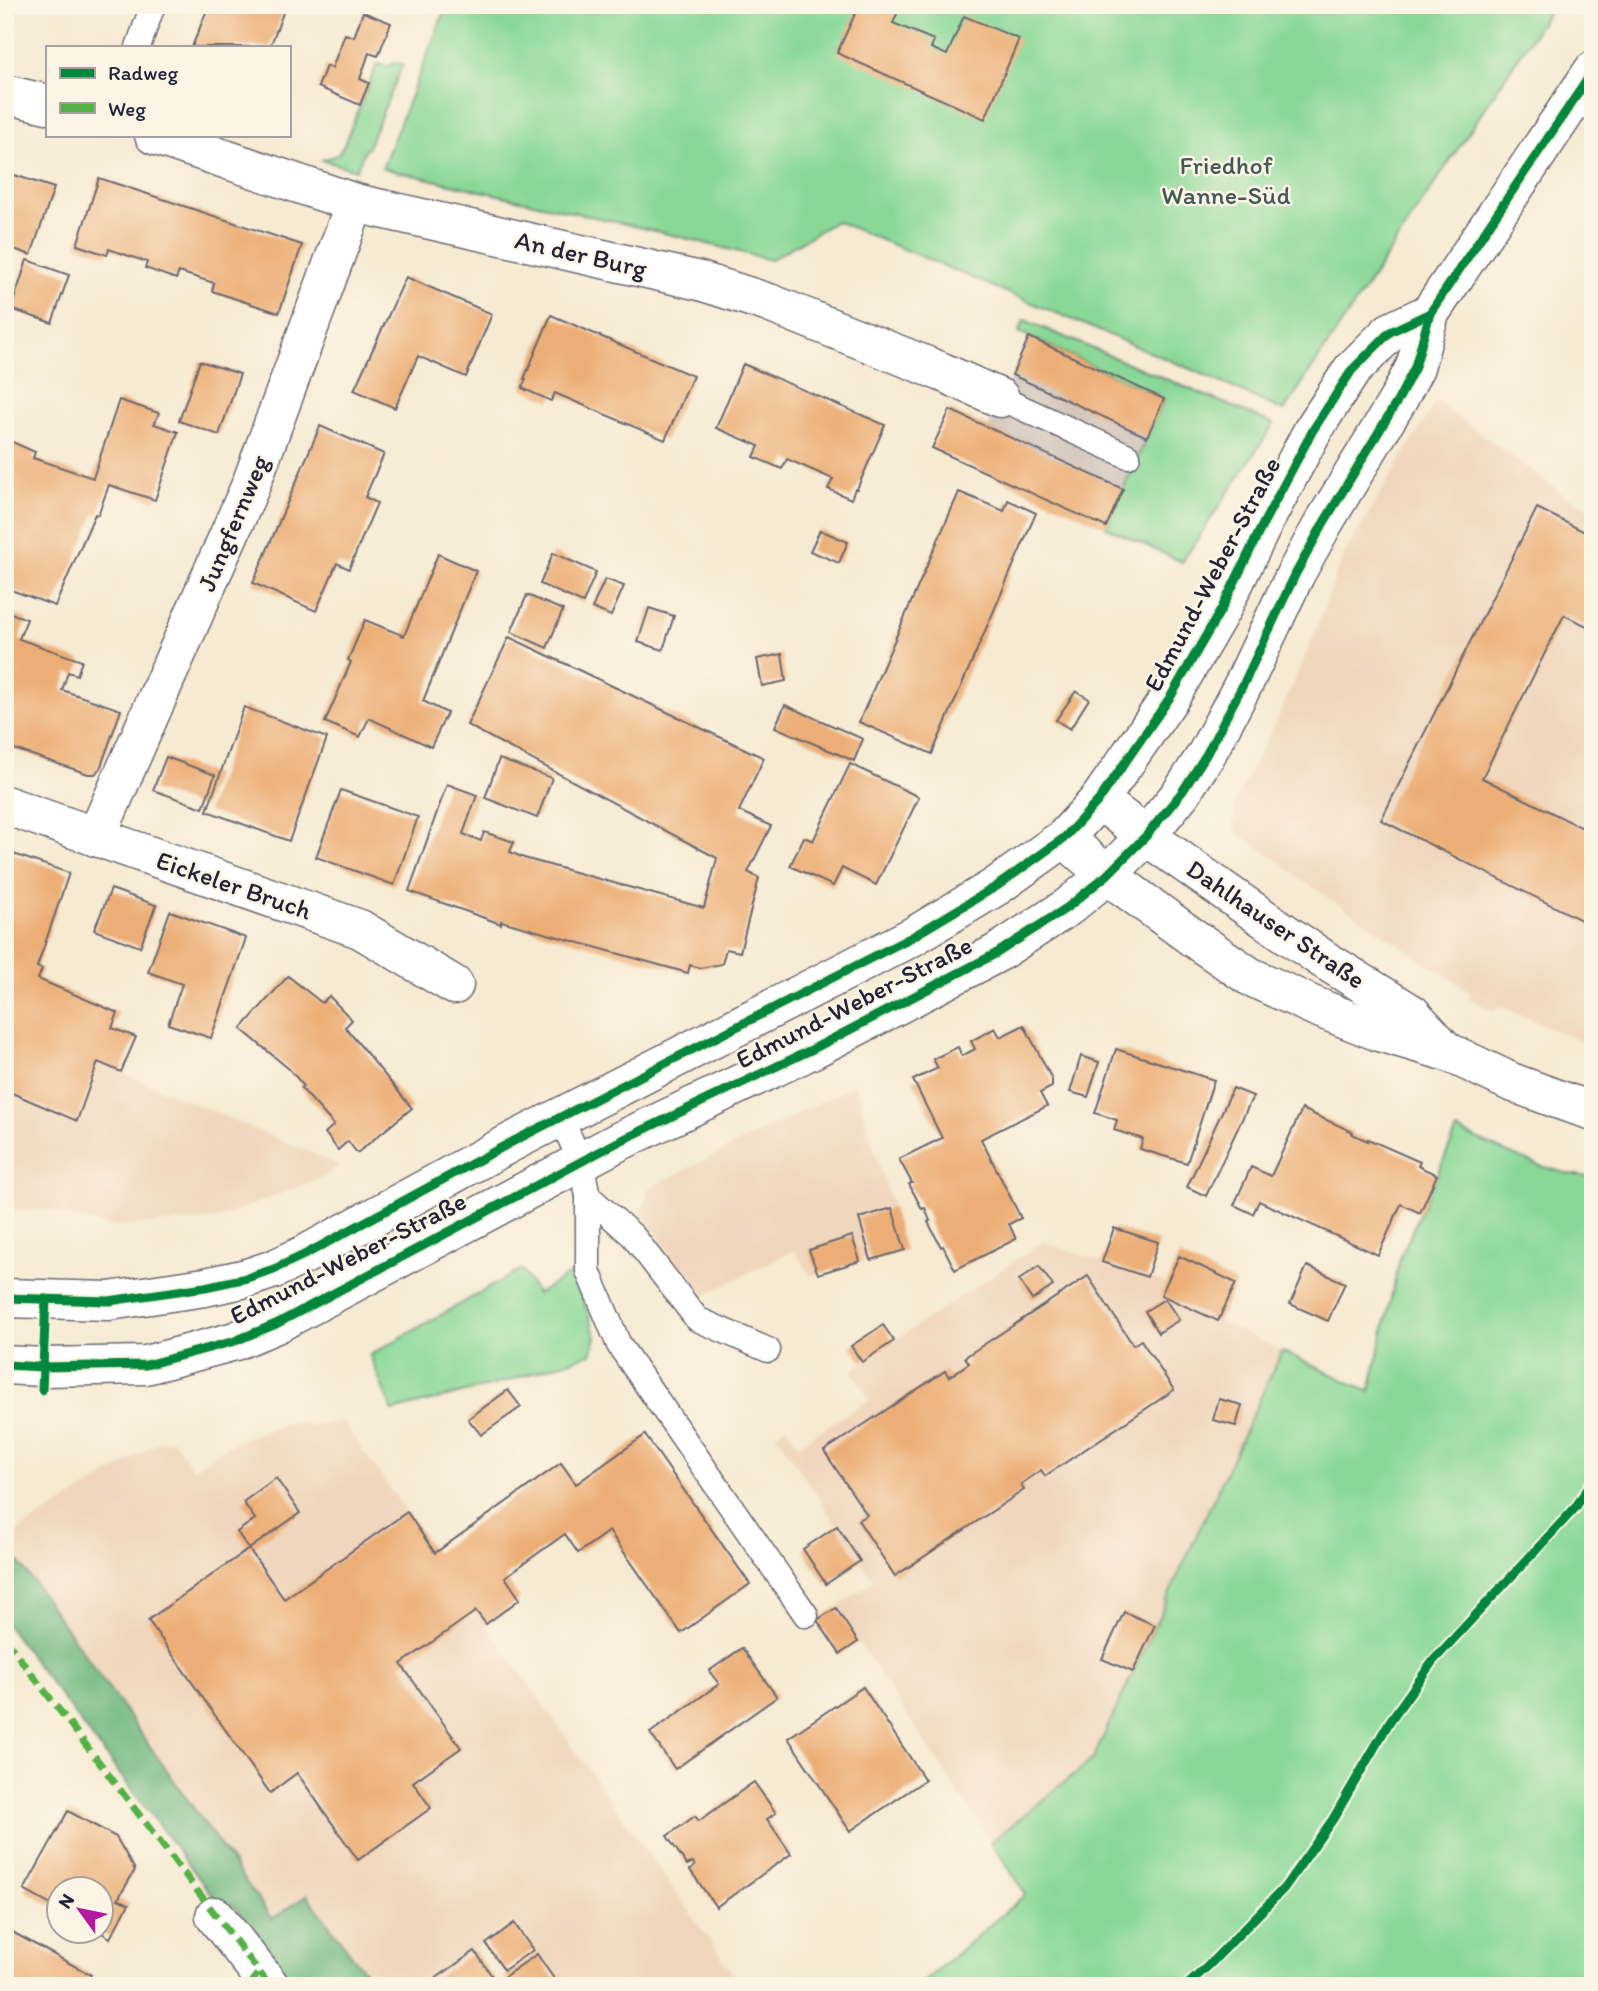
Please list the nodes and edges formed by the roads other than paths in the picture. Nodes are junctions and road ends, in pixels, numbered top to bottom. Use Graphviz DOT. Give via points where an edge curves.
graph roads {
  1 [pos="153,5"];
  2 [pos="138,46"];
  3 [pos="1593,71"];
  4 [pos="5,94"];
  5 [pos="46,104"];
  6 [pos="157,136"];
  7 [pos="355,203"];
  8 [pos="1430,313"];
  9 [pos="1000,398"];
  10 [pos="1128,456"];
  11 [pos="1099,800"];
  12 [pos="5,805"];
  13 [pos="1146,836"];
  14 [pos="96,837"];
  15 [pos="1064,838"];
  16 [pos="1107,875"];
  17 [pos="454,985"];
  18 [pos="1448,1052"];
  19 [pos="1593,1111"];
  20 [pos="560,1117"];
  21 [pos="585,1179"];
  22 [pos="5,1298"];
  23 [pos="768,1350"];
  24 [pos="5,1365"];
  25 [pos="806,1615"];
  26 [pos="215,1916"];
  27 [pos="259,1981"];
  1 -- 2 [label="lane"];
  3 -- 8 [label="main road, Edmund-Weber-Straße"];
  4 -- 5 [label="main road"];
  6 -- 7 [label="main road, An der Burg"];
  7 -- 9 [label="main road, An der Burg" via="700,281 769,303"];
  7 -- 14 [label="main road, Jungfernweg" via="250,487"];
  8 -- 11 [label="main road, Edmund-Weber-Straße" via="1390,332 1352,370 1313,430 1222,608 1171,696"];
  8 -- 13 [label="main road, Edmund-Weber-Straße" via="1415,367 1317,534 1206,755"];
  9 -- 10 [label="lane"];
  11 -- 13 [label="main road, Dahlhauser Straße"];
  11 -- 15 [label="main road, Edmund-Weber-Straße"];
  12 -- 14 [label="main road, Eickeler Bruch"];
  13 -- 16 [label="main road, Edmund-Weber-Straße"];
  13 -- 18 [label="main road, Dahlhauser Straße" via="1323,959 1412,1014"];
  14 -- 17 [label="main road, Eickeler Bruch" via="360,929"];
  15 -- 16 [label="main road, Dahlhauser Straße"];
  15 -- 20 [label="main road, Edmund-Weber-Straße" via="997,886 912,937"];
  16 -- 18 [label="main road, Dahlhauser Straße" via="1248,976 1379,1032"];
  16 -- 21 [label="main road, Edmund-Weber-Straße" via="998,953 813,1049 618,1142"];
  18 -- 19 [label="main road, Dahlhauser Straße" via="1511,1082"];
  20 -- 21 [label="lane"];
  20 -- 22 [label="main road, Edmund-Weber-Straße" via="306,1254 247,1278 109,1301"];
  21 -- 23 [label="lane" via="697,1319"];
  21 -- 24 [label="main road, Edmund-Weber-Straße" via="400,1256 276,1324 235,1340 146,1365"];
  21 -- 25 [label="lane" via="588,1271 619,1345"];
  26 -- 27 [label="main road"];
}
